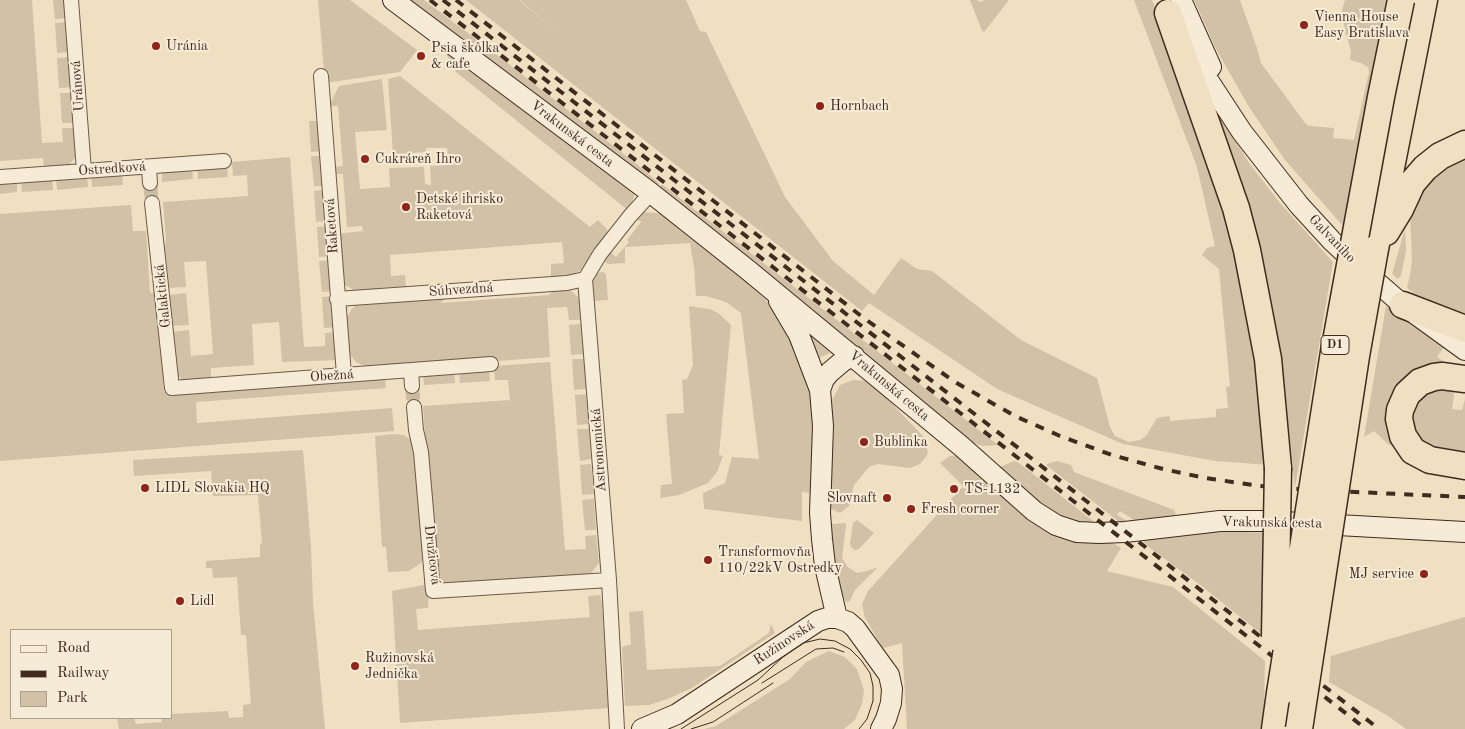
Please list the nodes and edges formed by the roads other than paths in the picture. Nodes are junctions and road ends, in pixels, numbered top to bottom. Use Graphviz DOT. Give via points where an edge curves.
graph roads {
  1 [pos="71,0"];
  2 [pos="393,0"];
  3 [pos="1401,0"];
  4 [pos="1424,0"];
  5 [pos="1171,4"];
  6 [pos="321,76"];
  7 [pos="1465,144"];
  8 [pos="224,161"];
  9 [pos="149,167"];
  10 [pos="84,171"];
  11 [pos="0,177"];
  12 [pos="150,182"];
  13 [pos="651,193"];
  14 [pos="152,203"];
  15 [pos="1375,249"];
  16 [pos="584,279"];
  17 [pos="772,290"];
  18 [pos="338,299"];
  19 [pos="1403,304"];
  20 [pos="1465,329"];
  21 [pos="1465,350"];
  22 [pos="854,356"];
  23 [pos="491,364"];
  24 [pos="411,370"];
  25 [pos="344,375"];
  26 [pos="1465,379"];
  27 [pos="412,386"];
  28 [pos="172,388"];
  29 [pos="820,390"];
  30 [pos="414,407"];
  31 [pos="1465,466"];
  32 [pos="1465,532"];
  33 [pos="609,580"];
  34 [pos="837,618"];
  35 [pos="1280,693"];
  36 [pos="617,729"];
  37 [pos="642,729"];
  38 [pos="881,729"];
  39 [pos="1275,729"];
  40 [pos="1299,729"];
  1 -- 10 [label="street, Uránová"];
  2 -- 13 [label="main road, Vrakunská cesta"];
  3 -- 35 [label="highway, D1, bridge" via="1336,342"];
  4 -- 15 [label="highway, D1"];
  5 -- 19 [label="main road, Galvaniho" via="1198,66 1242,132 1299,205 1358,266"];
  5 -- 35 [label="highway, bridge" via="1236,208 1261,318 1271,384 1278,468 1275,638"];
  6 -- 18 [label="street, Raketová"];
  7 -- 15 [label="highway" via="1440,156 1418,176"];
  8 -- 9 [label="street, Ostredková"];
  9 -- 10 [label="street, Ostredková"];
  9 -- 12 [label="street"];
  10 -- 11 [label="street, Ostredková"];
  13 -- 16 [label="street" via="600,254"];
  13 -- 17 [label="main road, Vrakunská cesta"];
  14 -- 28 [label="street, Galaktická"];
  15 -- 40 [label="highway, D1, bridge"];
  16 -- 18 [label="street, Súhvezdná" via="567,283"];
  16 -- 33 [label="street, Astronomická"];
  17 -- 22 [label="main road, Vrakunská cesta"];
  17 -- 29 [label="main road" via="799,335"];
  18 -- 25 [label="street, Raketová"];
  19 -- 20 [label="highway"];
  19 -- 21 [label="main road, Galvaniho"];
  22 -- 29 [label="main road" via="830,372"];
  22 -- 32 [label="main road, Vrakunská cesta" via="1034,511 1056,525 1077,532 1114,533 1220,521"];
  23 -- 24 [label="street, Obežná"];
  24 -- 25 [label="street, Obežná"];
  24 -- 27 [label="street"];
  25 -- 28 [label="street, Obežná"];
  26 -- 31 [label="highway" via="1442,376 1420,382 1407,394 1399,419 1403,436 1413,451 1430,460"];
  29 -- 34 [label="main road" via="823,426 820,513 825,566"];
  30 -- 33 [label="street, Družicová" via="433,590"];
  33 -- 36 [label="street, Astronomická"];
  34 -- 37 [label="main road, Ružinovská" via="818,621 677,714"];
  34 -- 38 [label="main road" via="855,628 889,675 891,703"];
  35 -- 39 [label="highway, D1"];
}
